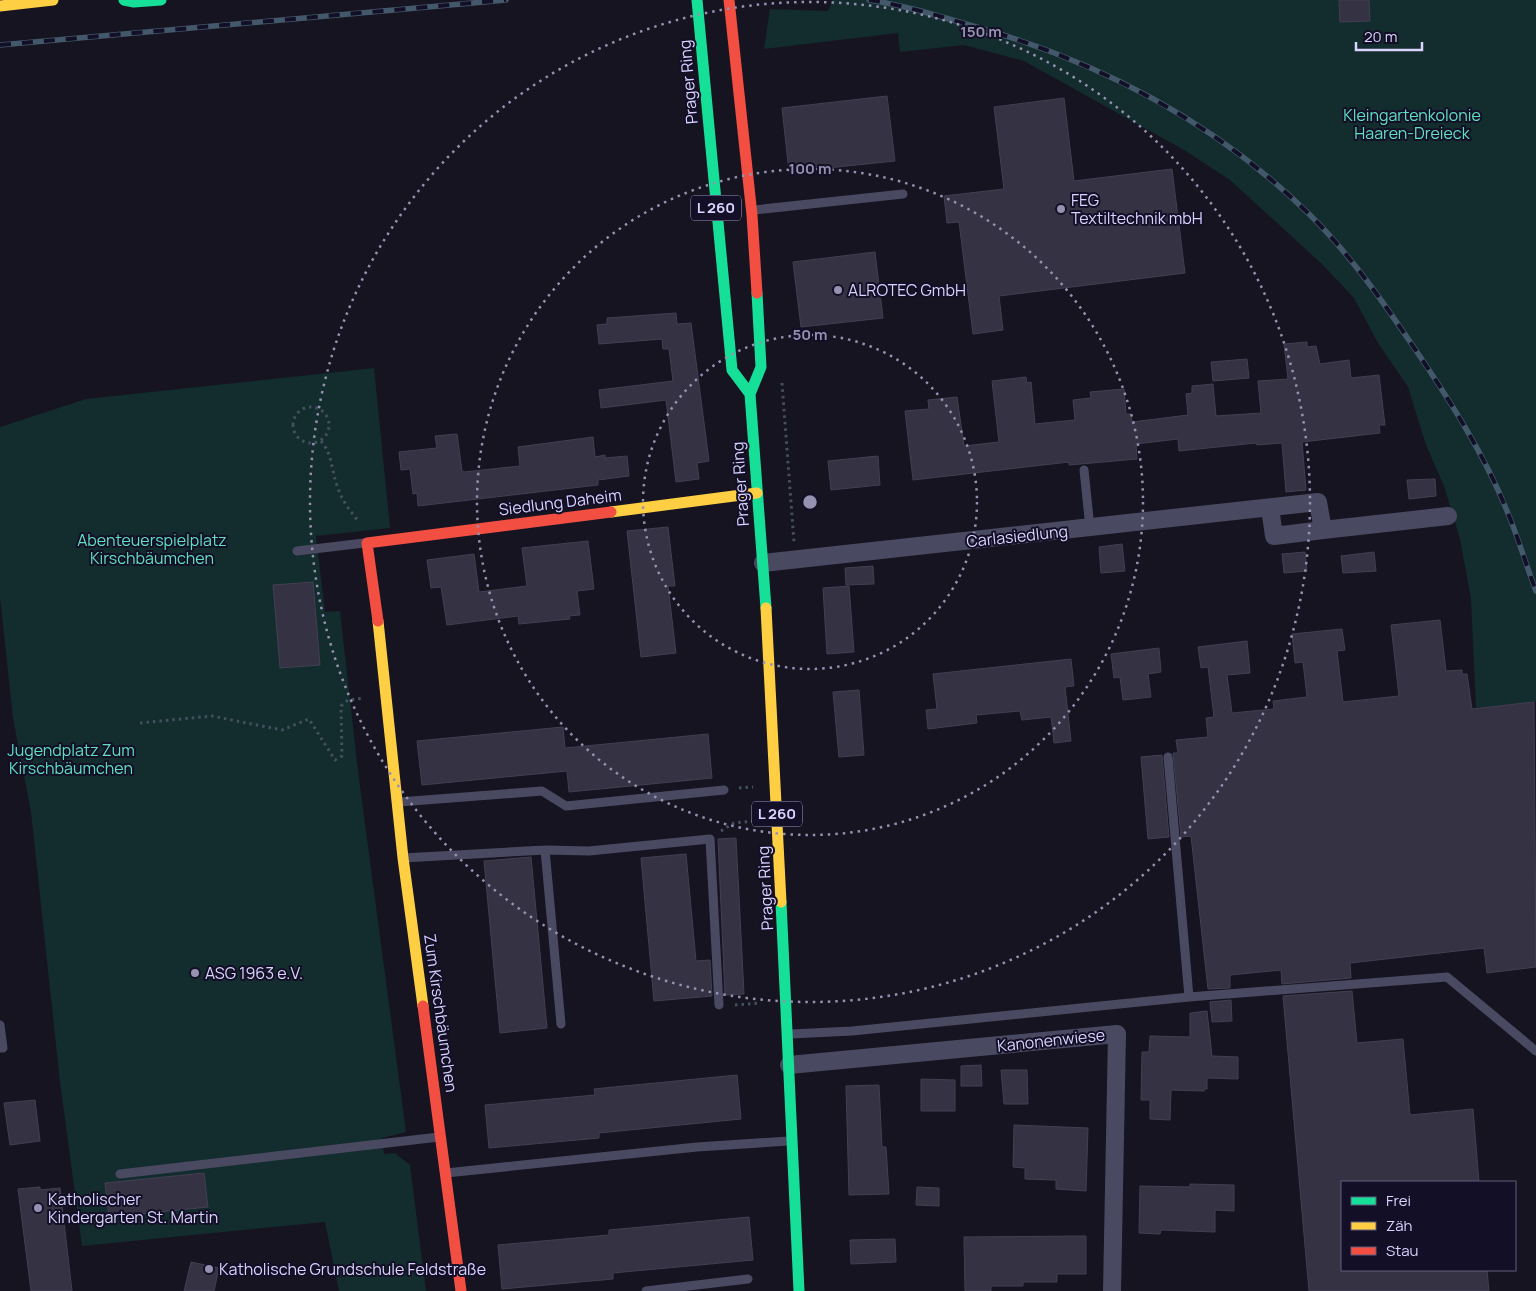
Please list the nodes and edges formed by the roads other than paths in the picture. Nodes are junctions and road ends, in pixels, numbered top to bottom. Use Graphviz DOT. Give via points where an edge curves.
graph roads {
  1 [pos="53,0"];
  2 [pos="124,0"];
  3 [pos="161,0"];
  4 [pos="697,0"];
  5 [pos="728,0"];
  6 [pos="0,6"];
  7 [pos="903,194"];
  8 [pos="751,210"];
  9 [pos="750,394"];
  10 [pos="1084,470"];
  11 [pos="757,494"];
  12 [pos="1270,508"];
  13 [pos="1448,516"];
  14 [pos="1090,528"];
  15 [pos="1323,530"];
  16 [pos="367,543"];
  17 [pos="297,551"];
  18 [pos="763,563"];
  19 [pos="1168,757"];
  20 [pos="724,790"];
  21 [pos="396,802"];
  22 [pos="545,850"];
  23 [pos="403,858"];
  24 [pos="1189,997"];
  25 [pos="719,1005"];
  26 [pos="561,1024"];
  27 [pos="0,1025"];
  28 [pos="788,1034"];
  29 [pos="0,1048"];
  30 [pos="1536,1051"];
  31 [pos="789,1066"];
  32 [pos="442,1136"];
  33 [pos="793,1140"];
  34 [pos="446,1173"];
  35 [pos="120,1174"];
  36 [pos="748,1279"];
  37 [pos="461,1291"];
  38 [pos="646,1291"];
  39 [pos="798,1291"];
  40 [pos="1112,1291"];
  1 -- 6 [label="main road"];
  2 -- 3 [label="main road"];
  4 -- 9 [label="main road, Prager Ring / L 260" via="732,370"];
  5 -- 8 [label="main road, Prager Ring / L 260"];
  7 -- 8 [label="lane"];
  8 -- 9 [label="main road, Prager Ring / L 260" via="761,368"];
  9 -- 11 [label="main road, Prager Ring / L 260"];
  10 -- 14 [label="lane"];
  11 -- 16 [label="main road, Siedlung Daheim"];
  11 -- 18 [label="main road, Prager Ring / L 260"];
  12 -- 14 [label="street, Carlasiedlung"];
  12 -- 15 [label="street, Carlasiedlung" via="1318,502"];
  12 -- 15 [label="street" via="1274,536"];
  13 -- 15 [label="street"];
  14 -- 18 [label="street, Carlasiedlung"];
  16 -- 17 [label="lane"];
  16 -- 21 [label="main road, Zum Kirschbäumchen" via="374,576"];
  18 -- 28 [label="main road, Prager Ring / L 260"];
  19 -- 24 [label="lane"];
  20 -- 21 [label="lane" via="566,806 542,791"];
  21 -- 23 [label="main road, Zum Kirschbäumchen"];
  22 -- 23 [label="lane"];
  22 -- 25 [label="lane" via="589,851 710,839"];
  22 -- 26 [label="lane"];
  23 -- 32 [label="main road, Zum Kirschbäumchen"];
  24 -- 28 [label="lane" via="852,1031"];
  24 -- 30 [label="lane" via="1447,977"];
  27 -- 29 [label="lane" via="3,1048"];
  28 -- 31 [label="main road, Prager Ring / L 260"];
  31 -- 33 [label="main road, Prager Ring / L 260"];
  31 -- 40 [label="street, Kanonenwiese" via="1117,1034"];
  32 -- 34 [label="main road, Zum Kirschbäumchen"];
  32 -- 35 [label="lane"];
  33 -- 34 [label="lane"];
  33 -- 39 [label="main road, Prager Ring / L 260"];
  34 -- 37 [label="main road, Zum Kirschbäumchen"];
  36 -- 38 [label="lane"];
}
